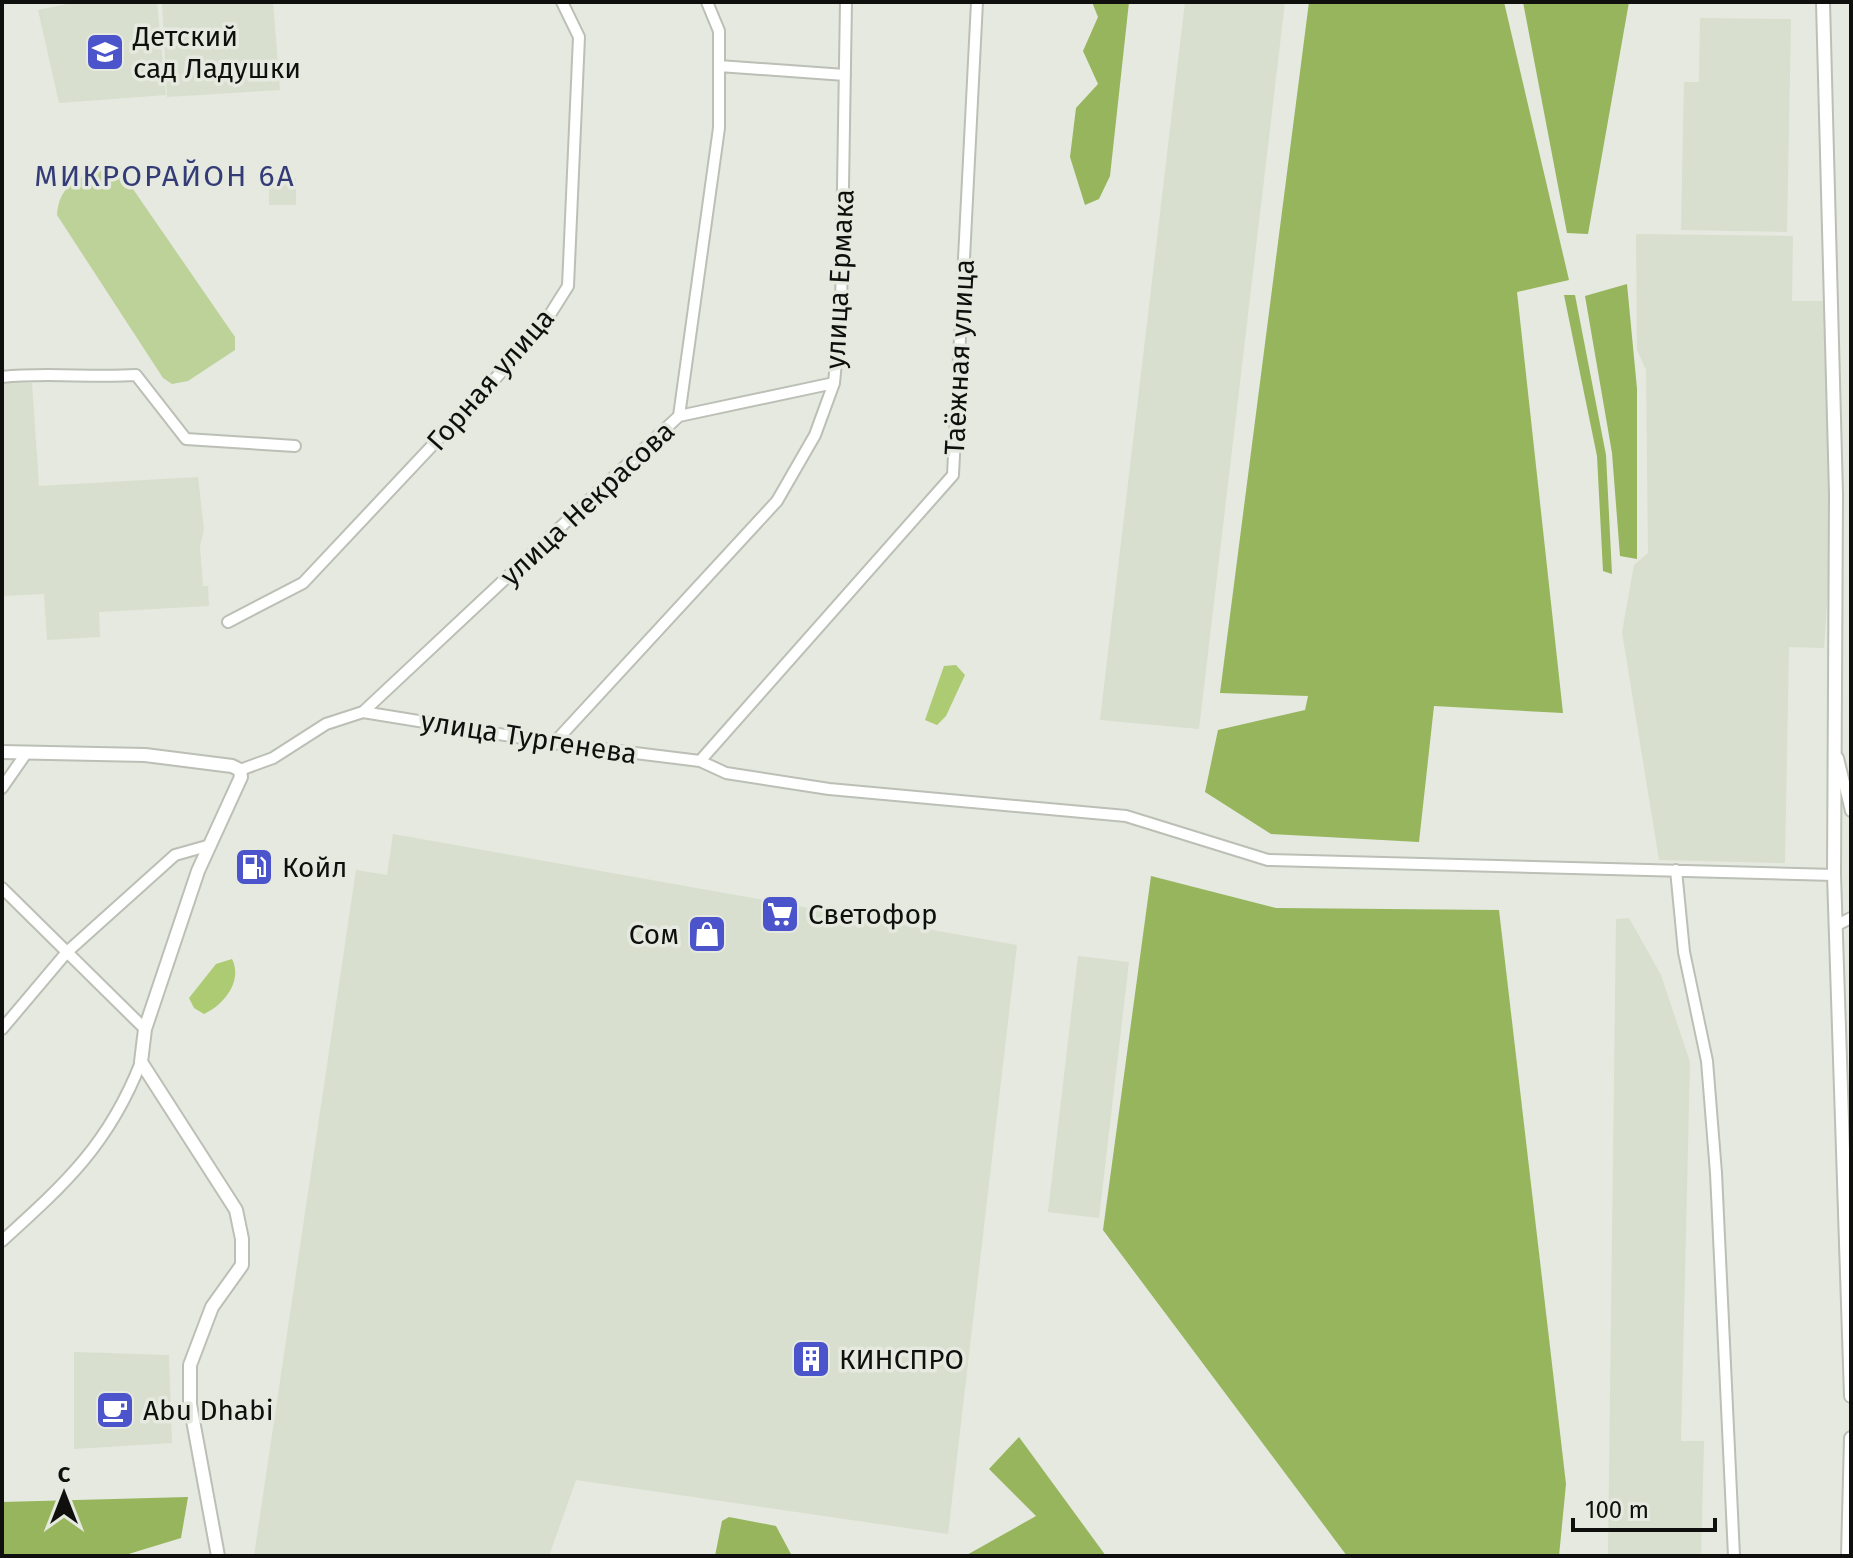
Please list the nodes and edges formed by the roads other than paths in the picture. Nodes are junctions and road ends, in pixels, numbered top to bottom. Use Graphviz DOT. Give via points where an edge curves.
graph roads {
  1 [pos="562,2"];
  2 [pos="707,2"];
  3 [pos="846,2"];
  4 [pos="977,2"];
  5 [pos="1823,2"];
  6 [pos="719,66"];
  7 [pos="845,75"];
  8 [pos="2,377"];
  9 [pos="834,383"];
  10 [pos="679,416"];
  11 [pos="295,446"];
  12 [pos="228,622"];
  13 [pos="363,712"];
  14 [pos="554,743"];
  15 [pos="2,752"];
  16 [pos="27,752"];
  17 [pos="1836,752"];
  18 [pos="700,761"];
  19 [pos="240,770"];
  20 [pos="2,788"];
  21 [pos="1851,811"];
  22 [pos="207,846"];
  23 [pos="1676,870"];
  24 [pos="1834,875"];
  25 [pos="2,888"];
  26 [pos="1851,918"];
  27 [pos="1835,926"];
  28 [pos="67,952"];
  29 [pos="2,1029"];
  30 [pos="145,1029"];
  31 [pos="141,1062"];
  32 [pos="2,1241"];
  33 [pos="1851,1396"];
  34 [pos="1851,1438"];
  35 [pos="218,1556"];
  36 [pos="1734,1556"];
  37 [pos="1848,1556"];
  1 -- 12 [label="street, Горная улица" via="579,37 568,286 539,332 303,583"];
  2 -- 6 [label="street, улица Некрасова" via="719,31"];
  3 -- 7 [label="street, улица Ермака"];
  4 -- 18 [label="street, Таёжная улица" via="953,475"];
  5 -- 17 [label="main road" via="1836,494"];
  6 -- 7 [label="street"];
  6 -- 10 [label="street, улица Некрасова" via="719,128"];
  7 -- 9 [label="street, улица Ермака" via="841,310"];
  8 -- 11 [label="street" via="136,375 186,439"];
  9 -- 10 [label="street"];
  9 -- 14 [label="street, улица Ермака" via="815,435 777,501"];
  10 -- 13 [label="street, улица Некрасова"];
  13 -- 14 [label="street, улица Тургенева"];
  13 -- 19 [label="street, улица Тургенева" via="326,724 273,758"];
  14 -- 18 [label="street, улица Тургенева"];
  15 -- 16 [label="main road"];
  16 -- 19 [label="main road" via="145,755"];
  16 -- 20 [label="street"];
  17 -- 21 [label="street"];
  17 -- 24 [label="main road"];
  18 -- 23 [label="street, улица Тургенева" via="726,773 829,789 1126,816 1268,860"];
  19 -- 22 [label="main road"];
  22 -- 28 [label="street" via="175,855"];
  22 -- 30 [label="main road"];
  23 -- 24 [label="street, улица Тургенева"];
  23 -- 36 [label="street" via="1684,952 1707,1061"];
  24 -- 27 [label="main road"];
  25 -- 28 [label="street"];
  26 -- 27 [label="street"];
  27 -- 33 [label="main road"];
  28 -- 29 [label="street"];
  28 -- 30 [label="street"];
  30 -- 31 [label="main road"];
  31 -- 32 [label="street" via="117,1118 82,1166"];
  31 -- 35 [label="main road" via="236,1210 242,1239 242,1265 212,1307 190,1365 190,1404"];
  34 -- 37 [label="main road"];
}
